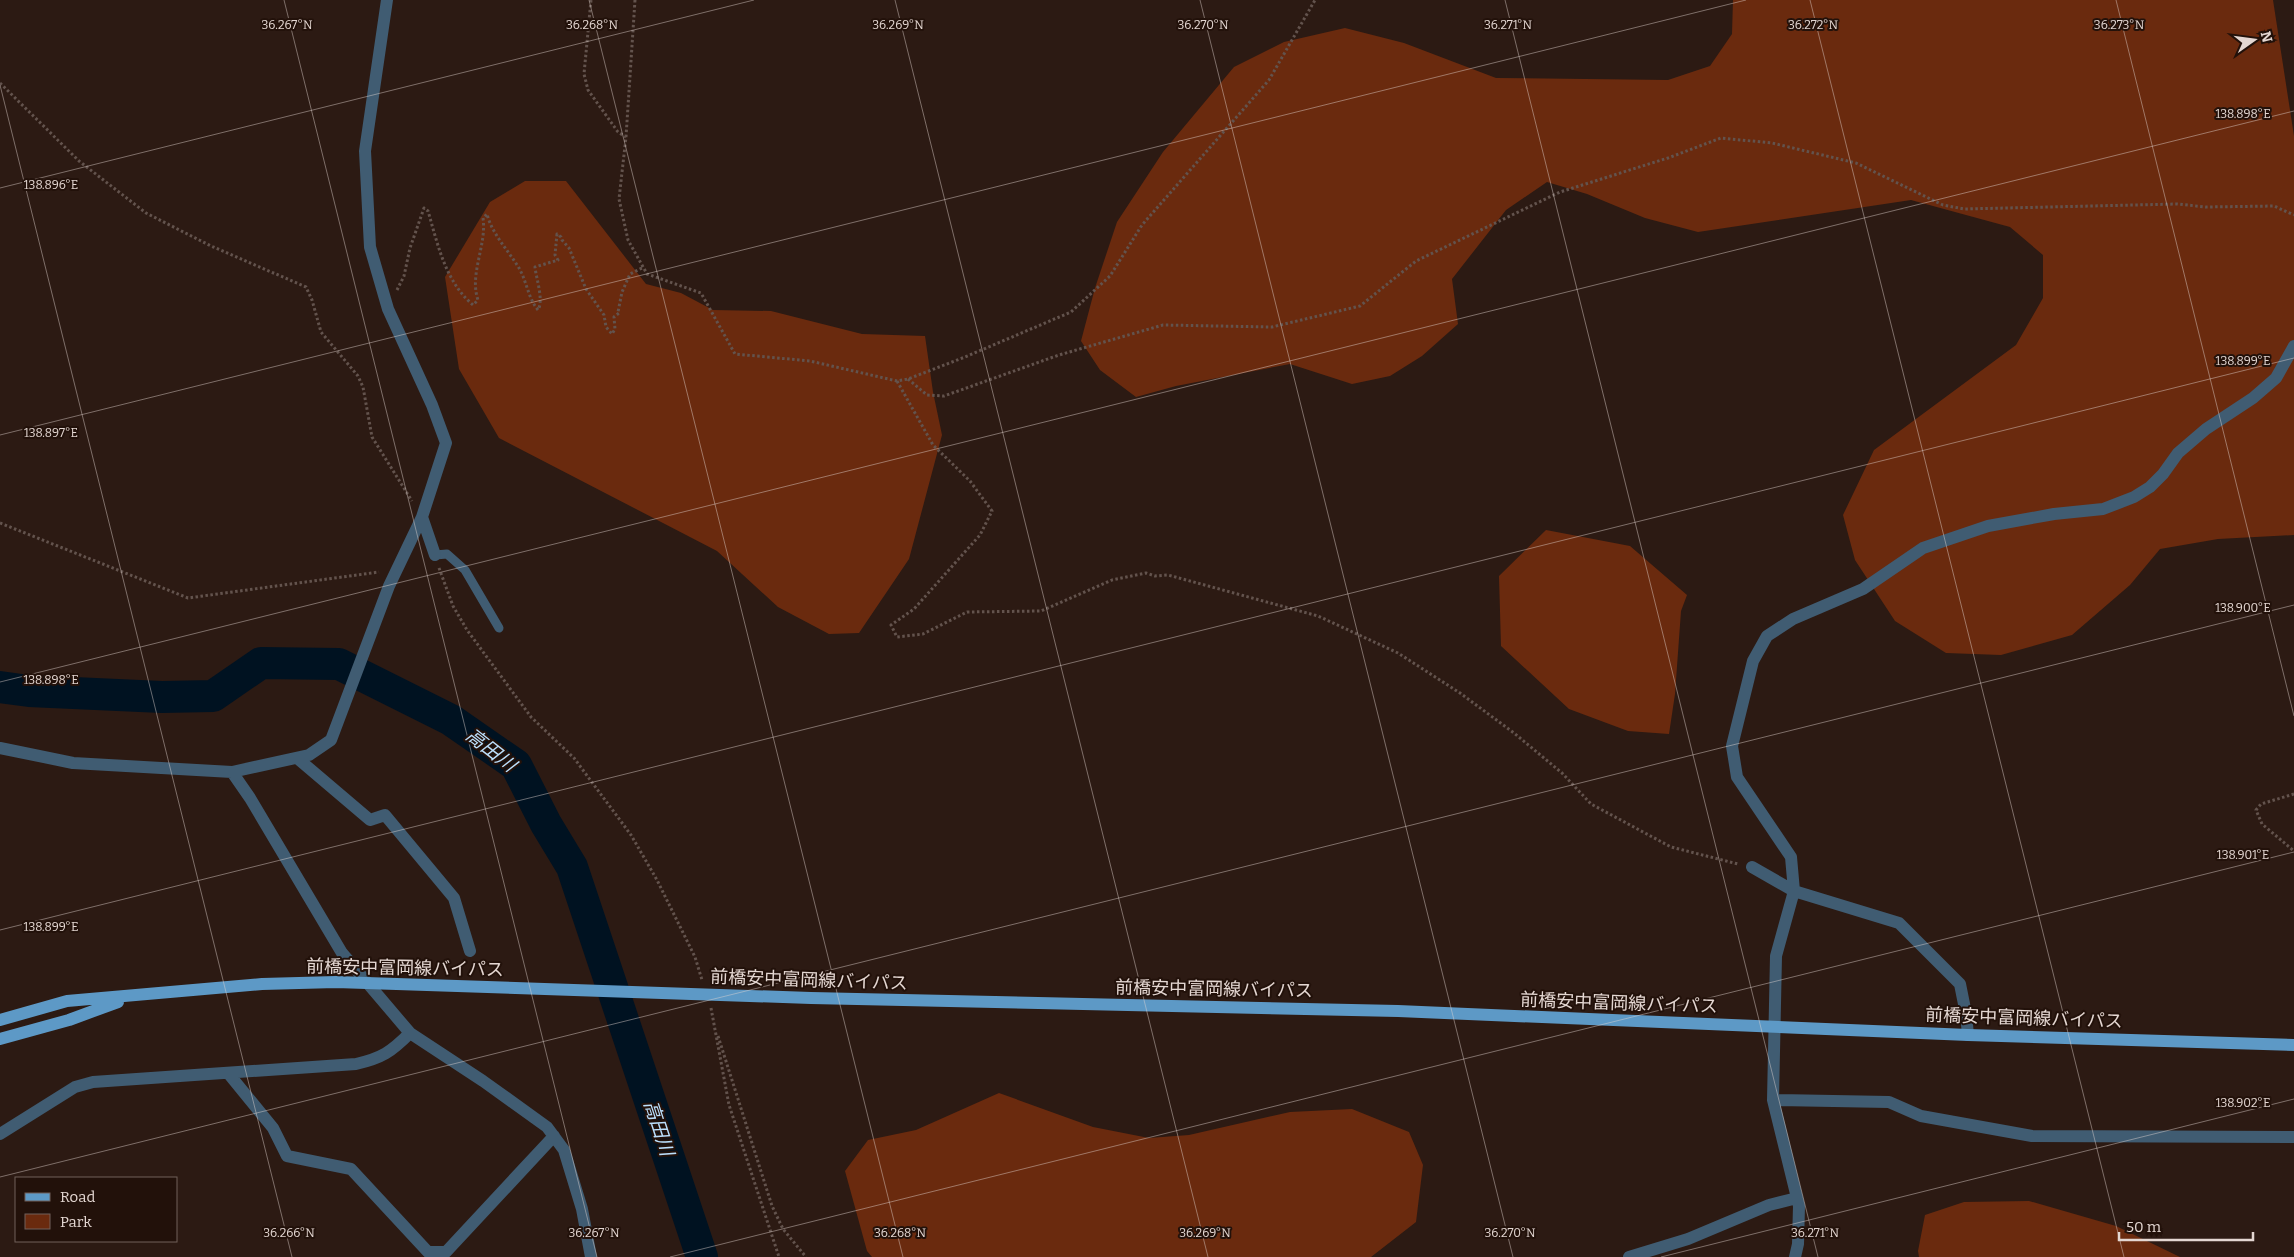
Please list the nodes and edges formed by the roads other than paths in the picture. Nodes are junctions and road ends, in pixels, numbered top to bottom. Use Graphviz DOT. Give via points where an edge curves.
graph roads {
  1 [pos="387,0"];
  2 [pos="2294,346"];
  3 [pos="422,517"];
  4 [pos="435,554"];
  5 [pos="499,628"];
  6 [pos="0,748"];
  7 [pos="297,758"];
  8 [pos="232,772"];
  9 [pos="1752,868"];
  10 [pos="1794,891"];
  11 [pos="470,951"];
  12 [pos="134,996"];
  13 [pos="0,1020"];
  14 [pos="1775,1026"];
  15 [pos="410,1033"];
  16 [pos="1968,1035"];
  17 [pos="0,1039"];
  18 [pos="2294,1045"];
  19 [pos="228,1073"];
  20 [pos="1773,1100"];
  21 [pos="0,1134"];
  22 [pos="554,1136"];
  23 [pos="2294,1137"];
  24 [pos="1797,1198"];
  25 [pos="591,1257"];
  26 [pos="1629,1257"];
  27 [pos="1795,1257"];
  1 -- 3 [label="street" via="365,151 370,247 388,309 446,443"];
  2 -- 10 [label="street" via="2276,378 2253,398 2206,429 2178,453 2156,481 2134,497 2103,509 1988,526 1923,548 1863,589 1793,619 1767,636 1753,661 1732,746 1737,777 1790,857"];
  3 -- 4 [label="street"];
  3 -- 7 [label="street" via="389,586 331,740 309,755"];
  4 -- 5 [label="lane" via="447,554 465,570"];
  6 -- 8 [label="street" via="73,763"];
  7 -- 8 [label="street"];
  7 -- 11 [label="street" via="370,820 385,815 454,898"];
  8 -- 15 [label="street" via="342,953"];
  9 -- 10 [label="street"];
  10 -- 14 [label="street" via="1776,956"];
  10 -- 16 [label="street" via="1899,923 1960,984"];
  12 -- 13 [label="main road, 前橋安中富岡線バイパス" via="67,1002"];
  12 -- 14 [label="main road, 前橋安中富岡線バイパス" via="262,984 336,982 810,998 1398,1011"];
  12 -- 17 [label="main road, 前橋安中富岡線バイパス" via="69,1020"];
  14 -- 16 [label="main road, 前橋安中富岡線バイパス"];
  14 -- 20 [label="street"];
  15 -- 19 [label="street" via="391,1052 356,1064"];
  15 -- 22 [label="street" via="507,1098 547,1127"];
  16 -- 18 [label="main road, 前橋安中富岡線バイパス"];
  19 -- 21 [label="street" via="93,1082 75,1087"];
  19 -- 22 [label="street" via="272,1128 287,1156 351,1169 428,1252 446,1252"];
  20 -- 23 [label="street" via="1889,1102 1921,1116 2032,1136"];
  20 -- 24 [label="street"];
  22 -- 25 [label="street" via="564,1150 582,1209"];
  24 -- 26 [label="street" via="1769,1205 1688,1239"];
  24 -- 27 [label="street" via="1798,1244"];
}
